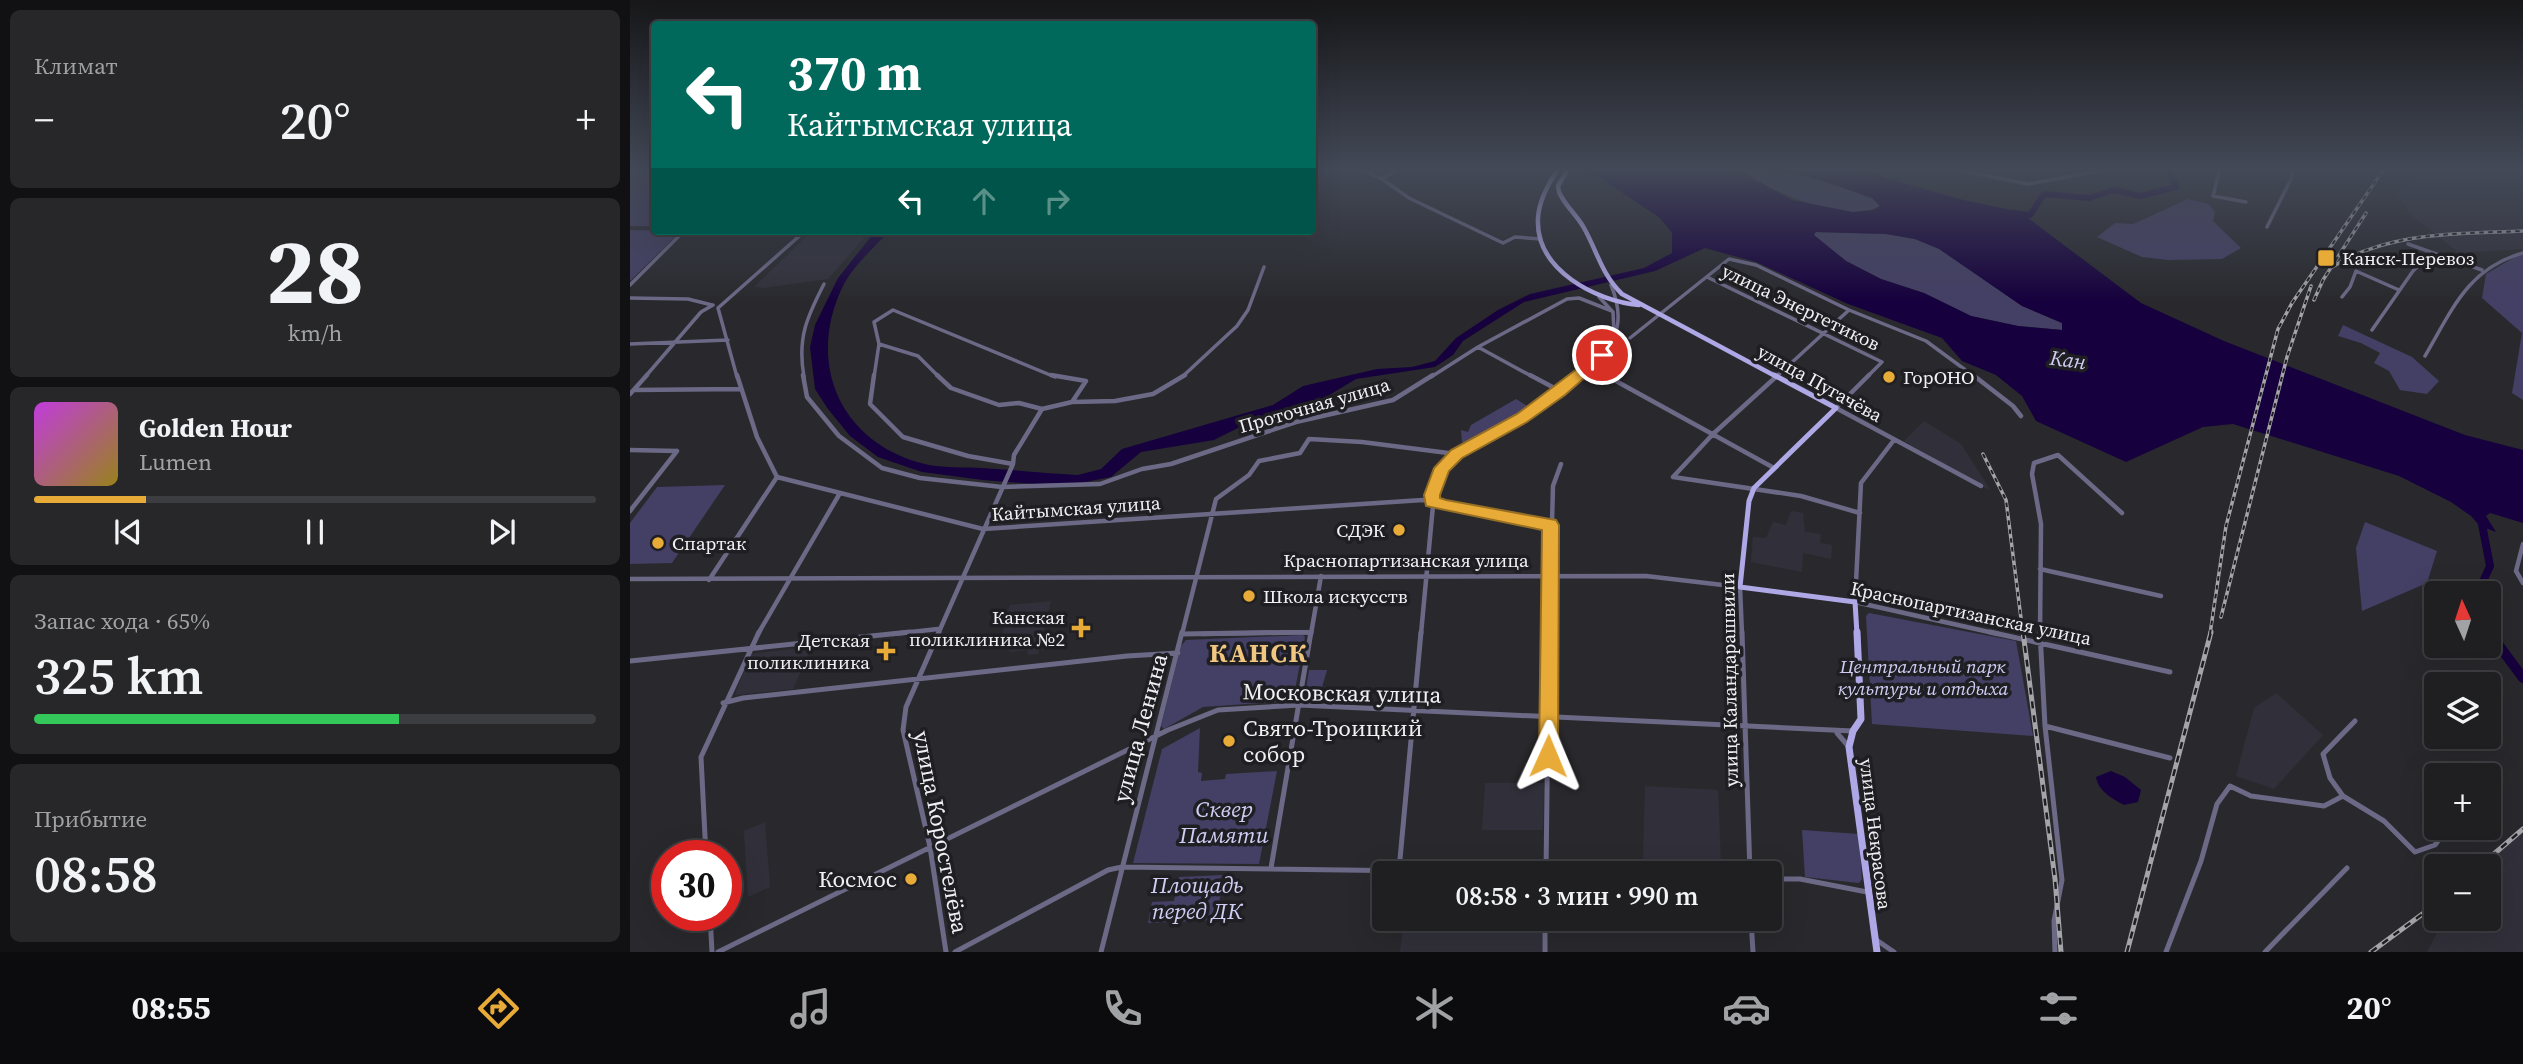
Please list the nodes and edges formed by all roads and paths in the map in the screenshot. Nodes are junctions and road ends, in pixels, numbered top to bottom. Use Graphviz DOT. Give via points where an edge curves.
graph roads {
  1 [pos="1441,213"];
  2 [pos="1539,213"];
  3 [pos="1573,213"];
  4 [pos="2274,213"];
  5 [pos="2267,227"];
  6 [pos="680,235"];
  7 [pos="800,235"];
  8 [pos="1542,239"];
  9 [pos="2408,244"];
  10 [pos="2523,253"];
  11 [pos="2430,254"];
  12 [pos="1264,267"];
  13 [pos="2482,270"];
  14 [pos="1603,271"];
  15 [pos="1707,277"];
  16 [pos="824,284"];
  17 [pos="630,285"];
  18 [pos="1611,285"];
  19 [pos="2399,290"];
  20 [pos="1599,297"];
  21 [pos="630,298"];
  22 [pos="2342,298"];
  23 [pos="1619,303"];
  24 [pos="1645,306"];
  25 [pos="716,307"];
  26 [pos="1849,310"];
  27 [pos="1612,311"];
  28 [pos="1663,314"];
  29 [pos="2372,330"];
  30 [pos="1825,335"];
  31 [pos="1630,338"];
  32 [pos="728,340"];
  33 [pos="1612,341"];
  34 [pos="630,344"];
  35 [pos="674,344"];
  36 [pos="879,344"];
  37 [pos="1478,347"];
  38 [pos="2426,356"];
  39 [pos="1596,370"];
  40 [pos="1778,376"];
  41 [pos="740,389"];
  42 [pos="1560,391"];
  43 [pos="631,392"];
  44 [pos="1072,402"];
  45 [pos="1836,408"];
  46 [pos="1042,409"];
  47 [pos="2021,416"];
  48 [pos="1713,435"];
  49 [pos="1894,440"];
  50 [pos="630,450"];
  51 [pos="1456,454"];
  52 [pos="1013,464"];
  53 [pos="1561,464"];
  54 [pos="1774,468"];
  55 [pos="777,477"];
  56 [pos="1981,486"];
  57 [pos="1002,487"];
  58 [pos="1754,488"];
  59 [pos="840,493"];
  60 [pos="1432,502"];
  61 [pos="630,511"];
  62 [pos="1213,513"];
  63 [pos="1860,513"];
  64 [pos="2122,513"];
  65 [pos="1550,525"];
  66 [pos="983,529"];
  67 [pos="2523,544"];
  68 [pos="2040,569"];
  69 [pos="1197,576"];
  70 [pos="1321,576"];
  71 [pos="1427,576"];
  72 [pos="1549,576"];
  73 [pos="961,578"];
  74 [pos="630,579"];
  75 [pos="709,580"];
  76 [pos="789,580"];
  77 [pos="2523,583"];
  78 [pos="1740,587"];
  79 [pos="2161,596"];
  80 [pos="1855,602"];
  81 [pos="938,629"];
  82 [pos="1311,632"];
  83 [pos="1182,635"];
  84 [pos="2040,643"];
  85 [pos="748,651"];
  86 [pos="1178,653"];
  87 [pos="630,661"];
  88 [pos="2170,673"];
  89 [pos="917,680"];
  90 [pos="723,704"];
  91 [pos="1299,705"];
  92 [pos="1413,711"];
  93 [pos="1549,718"];
  94 [pos="2355,721"];
  95 [pos="1744,726"];
  96 [pos="2045,726"];
  97 [pos="1853,731"];
  98 [pos="1836,732"];
  99 [pos="1156,737"];
  100 [pos="1849,747"];
  101 [pos="2170,758"];
  102 [pos="2343,796"];
  103 [pos="705,840"];
  104 [pos="2439,840"];
  105 [pos="930,847"];
  106 [pos="1400,861"];
  107 [pos="1546,861"];
  108 [pos="1750,861"];
  109 [pos="1122,867"];
  110 [pos="1270,868"];
  111 [pos="2347,868"];
  112 [pos="1372,870"];
  113 [pos="1782,879"];
  114 [pos="1867,892"];
  115 [pos="711,931"];
  116 [pos="1545,931"];
  117 [pos="1752,931"];
  118 [pos="1874,939"];
  119 [pos="712,952"];
  120 [pos="718,952"];
  121 [pos="946,952"];
  122 [pos="955,952"];
  123 [pos="1101,952"];
  124 [pos="1545,952"];
  125 [pos="1753,952"];
  126 [pos="1877,952"];
  127 [pos="1894,952"];
  128 [pos="2055,952"];
  129 [pos="2166,952"];
  130 [pos="2265,952"];
  1 -- 8 [label="street" via="1503,243 1515,237"];
  2 -- 8 [label="main road"];
  3 -- 14 [label="main road" via="1584,227"];
  4 -- 5 [label="street"];
  6 -- 17 [label="street"];
  7 -- 25 [label="street"];
  8 -- 20 [label="main road, улица Пугачёва" via="1559,267"];
  9 -- 11 [label="street"];
  10 -- 13 [label="street"];
  11 -- 13 [label="street"];
  11 -- 19 [label="street"];
  12 -- 44 [label="street" via="1237,326 1186,374 1153,394"];
  13 -- 38 [label="street" via="2470,281"];
  14 -- 18 [label="main road"];
  15 -- 26 [label="street" via="1729,259 1756,265"];
  15 -- 28 [label="street"];
  15 -- 30 [label="street, улица Энергетиков"];
  16 -- 57 [label="street, Проточная улица" via="804,323 801,360 807,397 839,436 882,468 920,478"];
  18 -- 23 [label="street"];
  18 -- 24 [label="main road"];
  19 -- 22 [label="street" via="2356,271"];
  19 -- 29 [label="street"];
  20 -- 23 [label="main road, улица Пугачёва"];
  20 -- 27 [label="street"];
  21 -- 25 [label="street" via="688,299"];
  23 -- 24 [label="main road, улица Пугачёва"];
  23 -- 33 [label="street" via="1620,322"];
  24 -- 28 [label="main road, улица Пугачёва"];
  25 -- 32 [label="street"];
  25 -- 35 [label="street" via="701,312"];
  26 -- 30 [label="street"];
  26 -- 47 [label="street" via="1944,352"];
  27 -- 33 [label="street"];
  27 -- 37 [label="street, Проточная улица" via="1579,298 1567,299"];
  28 -- 31 [label="street"];
  28 -- 40 [label="main road, улица Пугачёва"];
  30 -- 40 [label="street"];
  30 -- 45 [label="street, улица Энергетиков" via="1882,362"];
  32 -- 35 [label="street"];
  32 -- 41 [label="street"];
  33 -- 42 [label="street"];
  34 -- 35 [label="street"];
  35 -- 43 [label="street"];
  36 -- 44 [label="street" via="874,322 894,310 1056,377 1086,381"];
  36 -- 46 [label="street" via="918,356 951,388 999,405 1019,403"];
  36 -- 52 [label="street" via="870,404 904,437 968,457"];
  37 -- 42 [label="street"];
  37 -- 57 [label="street, Проточная улица" via="1394,400 1296,422 1100,484"];
  39 -- 48 [label="street"];
  40 -- 45 [label="main road, улица Пугачёва"];
  40 -- 48 [label="street"];
  41 -- 43 [label="street"];
  41 -- 55 [label="street" via="766,460"];
  42 -- 51 [label="street"];
  44 -- 46 [label="street"];
  45 -- 49 [label="street, улица Пугачёва"];
  45 -- 54 [label="main road"];
  46 -- 52 [label="street, улица Коростелёва"];
  48 -- 54 [label="street"];
  48 -- 58 [label="street" via="1673,477"];
  49 -- 56 [label="street, улица Пугачёва"];
  49 -- 63 [label="street, улица Некрасова" via="1861,482"];
  50 -- 61 [label="street" via="677,451"];
  51 -- 60 [label="street" via="1442,468"];
  51 -- 62 [label="street" via="1309,439 1300,453 1256,462 1249,475 1216,499"];
  52 -- 57 [label="street, улица Коростелёва"];
  53 -- 65 [label="street" via="1553,486"];
  54 -- 58 [label="main road"];
  55 -- 59 [label="street, Кайтымская улица"];
  55 -- 75 [label="street"];
  57 -- 66 [label="street, улица Коростелёва"];
  58 -- 63 [label="street"];
  58 -- 78 [label="main road, улица Каландарашвили"];
  59 -- 66 [label="street, Кайтымская улица"];
  59 -- 76 [label="street"];
  60 -- 62 [label="street, Кайтымская улица"];
  60 -- 65 [label="street, Кайтымская улица"];
  60 -- 71 [label="street"];
  62 -- 66 [label="street, Кайтымская улица"];
  62 -- 69 [label="street, улица Ленина"];
  63 -- 80 [label="street, улица Некрасова"];
  64 -- 68 [label="street" via="2058,455 2034,463 2041,524"];
  65 -- 72 [label="street"];
  66 -- 73 [label="street, улица Коростелёва"];
  67 -- 77 [label="street" via="2516,571"];
  68 -- 79 [label="street"];
  68 -- 84 [label="street"];
  69 -- 70 [label="street, Краснопартизанская улица"];
  69 -- 73 [label="street, Краснопартизанская улица"];
  69 -- 83 [label="street, улица Ленина"];
  70 -- 71 [label="street, Краснопартизанская улица"];
  70 -- 82 [label="street"];
  71 -- 72 [label="street, Краснопартизанская улица"];
  71 -- 92 [label="street"];
  72 -- 78 [label="street, Краснопартизанская улица" via="1646,576"];
  72 -- 93 [label="street"];
  73 -- 76 [label="street, Краснопартизанская улица"];
  73 -- 81 [label="street, улица Коростелёва"];
  74 -- 75 [label="street, Краснопартизанская улица"];
  75 -- 76 [label="street, Краснопартизанская улица"];
  76 -- 85 [label="street"];
  78 -- 80 [label="main road, Краснопартизанская улица"];
  78 -- 95 [label="street, улица Каландарашвили"];
  80 -- 84 [label="street, Краснопартизанская улица"];
  80 -- 97 [label="main road, улица Некрасова" via="1861,719"];
  81 -- 85 [label="street"];
  81 -- 89 [label="street, улица Коростелёва"];
  82 -- 83 [label="street"];
  82 -- 91 [label="street"];
  83 -- 86 [label="street, улица Ленина"];
  84 -- 88 [label="street, Краснопартизанская улица"];
  84 -- 96 [label="street"];
  85 -- 87 [label="street"];
  85 -- 90 [label="street"];
  86 -- 89 [label="street"];
  86 -- 99 [label="street, улица Ленина"];
  89 -- 90 [label="street"];
  89 -- 105 [label="street, улица Коростелёва" via="902,723"];
  90 -- 103 [label="street" via="701,757"];
  91 -- 92 [label="street, Московская улица"];
  91 -- 99 [label="street, Московская улица" via="1218,710"];
  91 -- 110 [label="street"];
  92 -- 93 [label="street, Московская улица"];
  92 -- 106 [label="street"];
  93 -- 95 [label="street, Московская улица"];
  93 -- 107 [label="street"];
  94 -- 102 [label="street" via="2323,754 2330,778"];
  95 -- 98 [label="street, Московская улица"];
  95 -- 108 [label="street, улица Каландарашвили"];
  96 -- 101 [label="street"];
  96 -- 128 [label="street" via="2062,880 2054,921"];
  97 -- 98 [label="street, Московская улица"];
  97 -- 100 [label="main road, улица Некрасова"];
  98 -- 100 [label="street"];
  99 -- 105 [label="street, Московская улица"];
  99 -- 109 [label="street, улица Ленина"];
  100 -- 114 [label="main road, улица Некрасова"];
  102 -- 104 [label="street" via="2384,821 2415,852"];
  102 -- 129 [label="street" via="2323,806 2251,796 2230,786 2217,803 2201,861"];
  105 -- 120 [label="street, Московская улица"];
  105 -- 121 [label="street, улица Коростелёва"];
  109 -- 110 [label="street"];
  109 -- 122 [label="street" via="1108,870"];
  109 -- 123 [label="street, улица Ленина"];
  110 -- 112 [label="street"];
  111 -- 130 [label="street"];
  113 -- 114 [label="street"];
  114 -- 118 [label="main road, улица Некрасова"];
  115 -- 119 [label="street"];
  116 -- 124 [label="street"];
  117 -- 125 [label="street"];
  118 -- 126 [label="main road, улица Некрасова"];
  118 -- 127 [label="street"];
}
